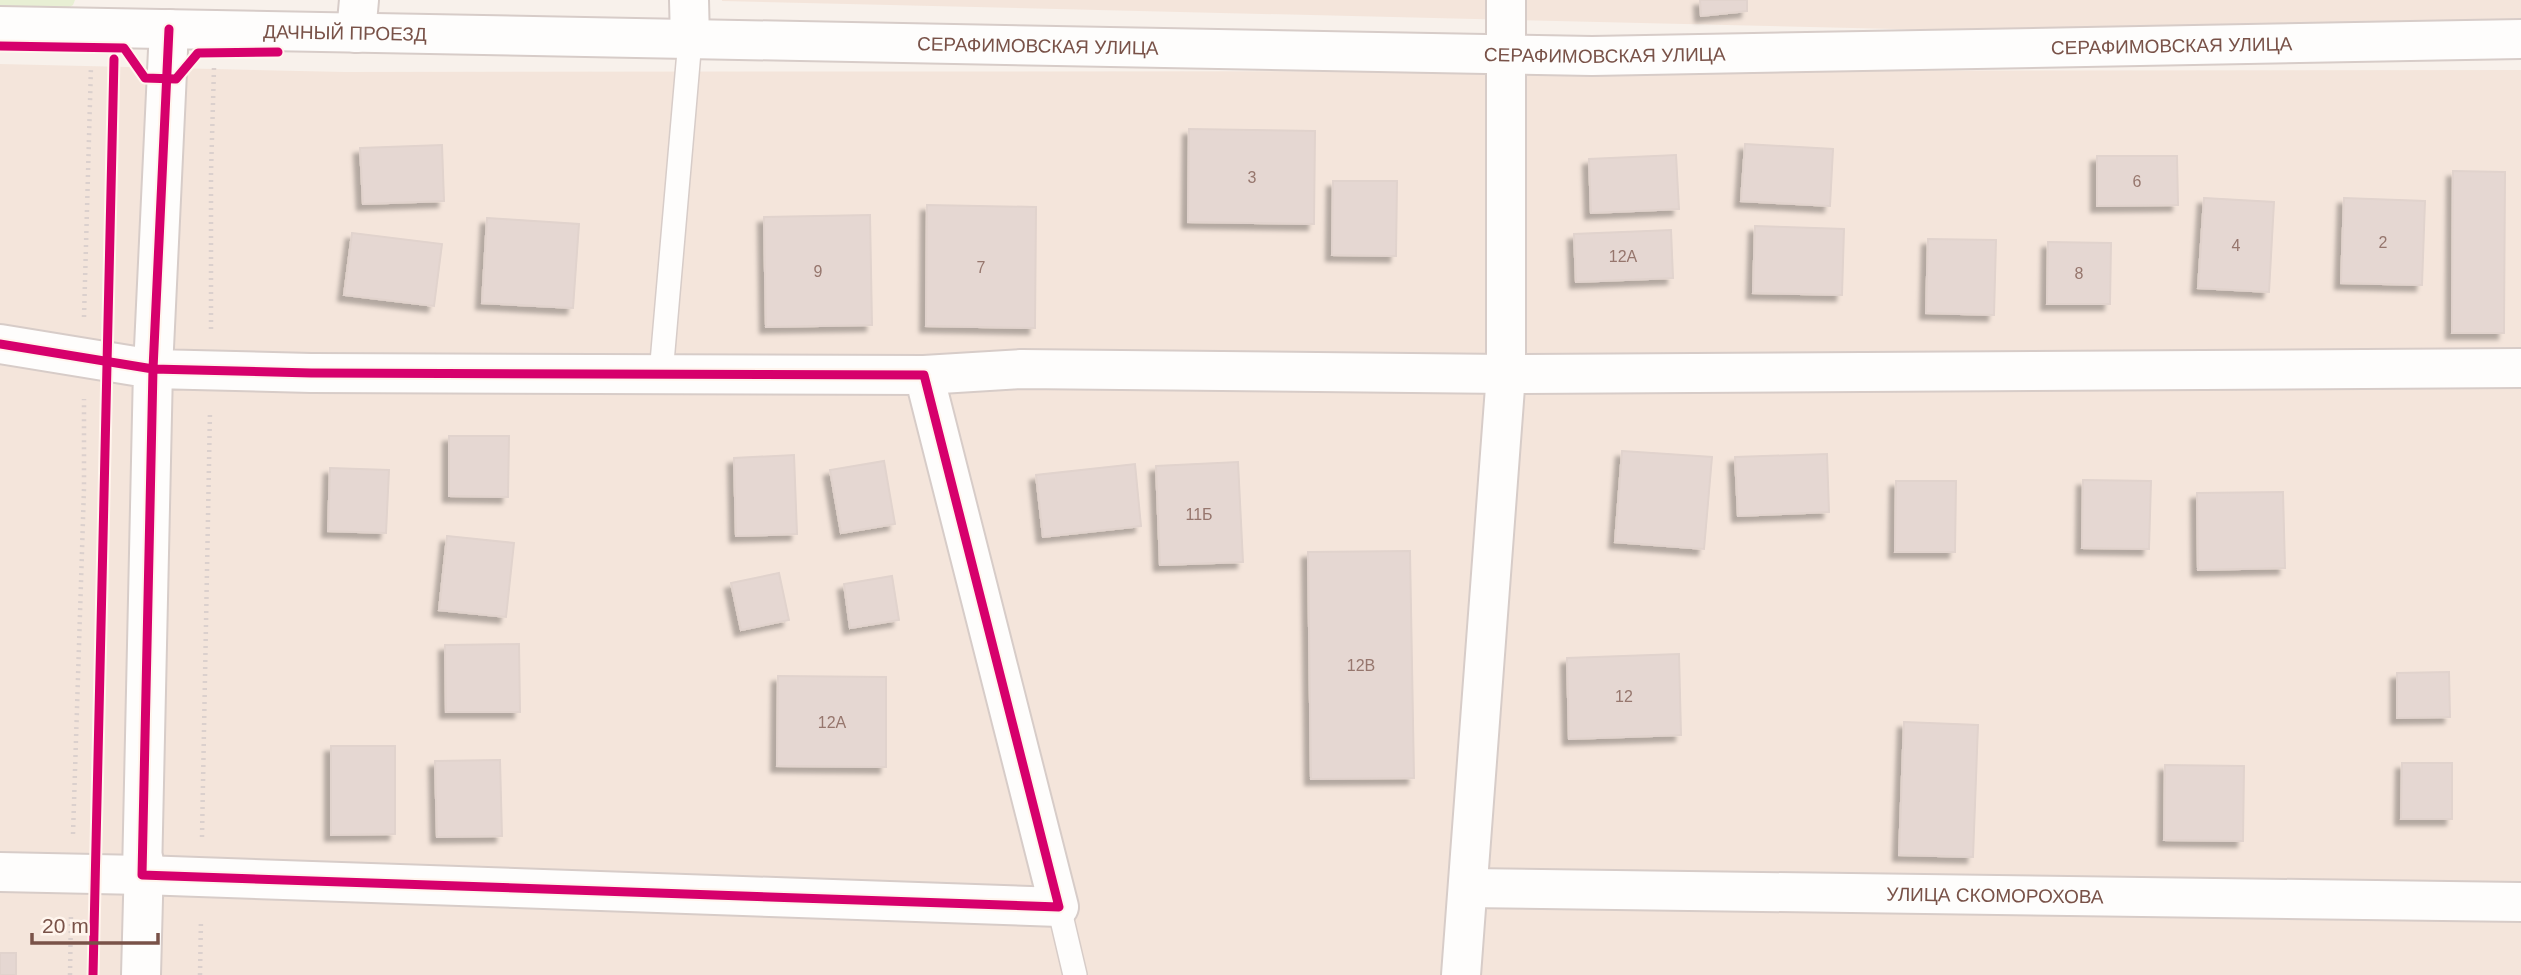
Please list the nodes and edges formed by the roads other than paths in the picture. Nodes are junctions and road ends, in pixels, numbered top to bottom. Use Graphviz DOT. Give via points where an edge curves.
graph roads {
  1 [pos="689,0"];
  2 [pos="1506,0"];
  3 [pos="358,17"];
  4 [pos="0,26"];
  5 [pos="169,29"];
  6 [pos="2521,39"];
  7 [pos="690,40"];
  8 [pos="1505,54"];
  9 [pos="0,344"];
  10 [pos="2521,368"];
  11 [pos="153,369"];
  12 [pos="662,374"];
  13 [pos="1506,374"];
  14 [pos="924,375"];
  15 [pos="143,868"];
  16 [pos="0,872"];
  17 [pos="1468,888"];
  18 [pos="2521,902"];
  19 [pos="1059,907"];
  20 [pos="141,975"];
  21 [pos="1075,975"];
  22 [pos="1461,975"];
  1 -- 7 [label="street"];
  2 -- 8 [label="street"];
  3 -- 5 [label="street, ДАЧНЫЙ ПРОЕЗД"];
  3 -- 7 [label="street, ДАЧНЫЙ ПРОЕЗД"];
  4 -- 5 [label="street, ДАЧНЫЙ ПРОЕЗД"];
  5 -- 11 [label="street"];
  6 -- 8 [label="street, СЕРАФИМОВСКАЯ УЛИЦА"];
  7 -- 8 [label="street, СЕРАФИМОВСКАЯ УЛИЦА"];
  7 -- 12 [label="lane"];
  8 -- 13 [label="street"];
  9 -- 11 [label="street"];
  10 -- 13 [label="street"];
  11 -- 12 [label="street"];
  11 -- 15 [label="street"];
  12 -- 14 [label="street"];
  13 -- 14 [label="street" via="1021,369"];
  13 -- 17 [label="street"];
  14 -- 19 [label="street"];
  15 -- 16 [label="street"];
  15 -- 19 [label="street" via="201,876"];
  15 -- 20 [label="street"];
  17 -- 18 [label="street, УЛИЦА СКОМОРОХОВА"];
  17 -- 22 [label="street"];
  19 -- 21 [label="lane"];
}
